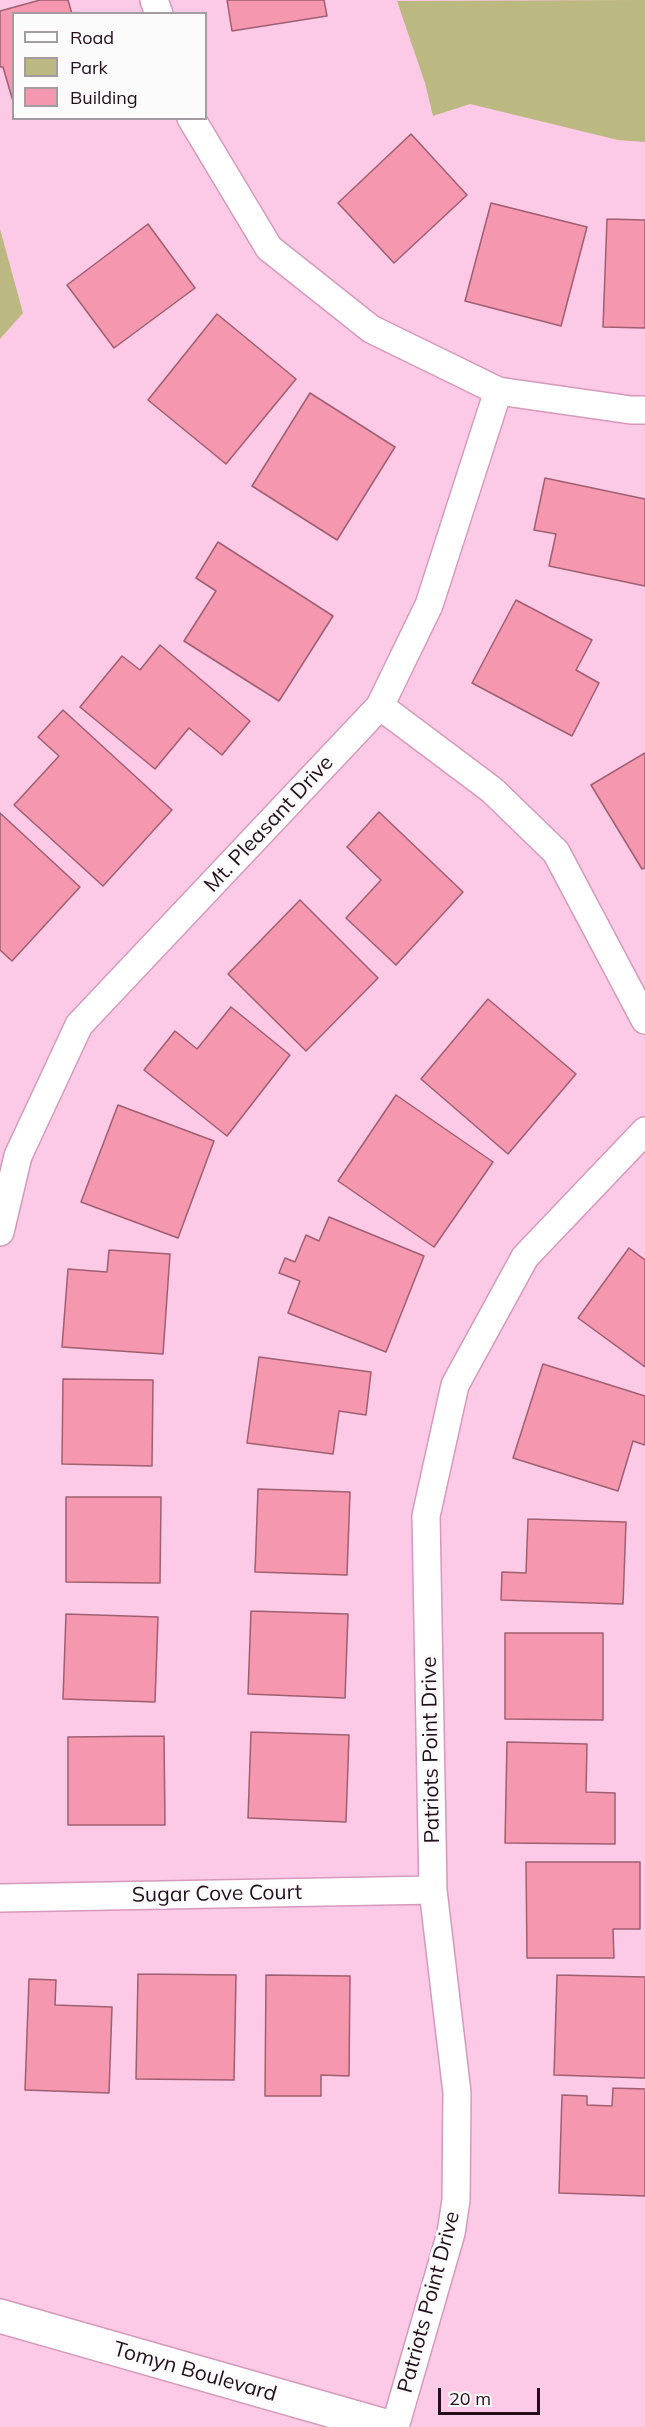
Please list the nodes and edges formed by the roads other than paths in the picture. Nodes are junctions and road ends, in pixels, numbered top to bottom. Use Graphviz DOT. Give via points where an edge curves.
graph roads {
  1 [pos="192,120"];
  2 [pos="498,391"];
  3 [pos="645,410"];
  4 [pos="380,706"];
  5 [pos="645,1020"];
  6 [pos="645,1131"];
  7 [pos="0,1232"];
  8 [pos="434,1890"];
  9 [pos="0,1898"];
  10 [pos="0,2316"];
  11 [pos="389,2427"];
  12 [pos="395,2427"];
  1 -- 2 [label="street" via="269,248 371,329"];
  2 -- 3 [label="street"];
  2 -- 4 [label="street, Mt. Pleasant Drive" via="429,605"];
  4 -- 5 [label="street" via="492,790 555,852"];
  4 -- 7 [label="street, Mt. Pleasant Drive" via="80,1025 18,1156"];
  6 -- 8 [label="street, Patriots Point Drive" via="525,1257 455,1385 426,1516"];
  8 -- 9 [label="street, Sugar Cove Court"];
  8 -- 12 [label="street, Patriots Point Drive" via="457,2093 456,2200 451,2233"];
  10 -- 11 [label="street, Tomyn Boulevard"];
}
